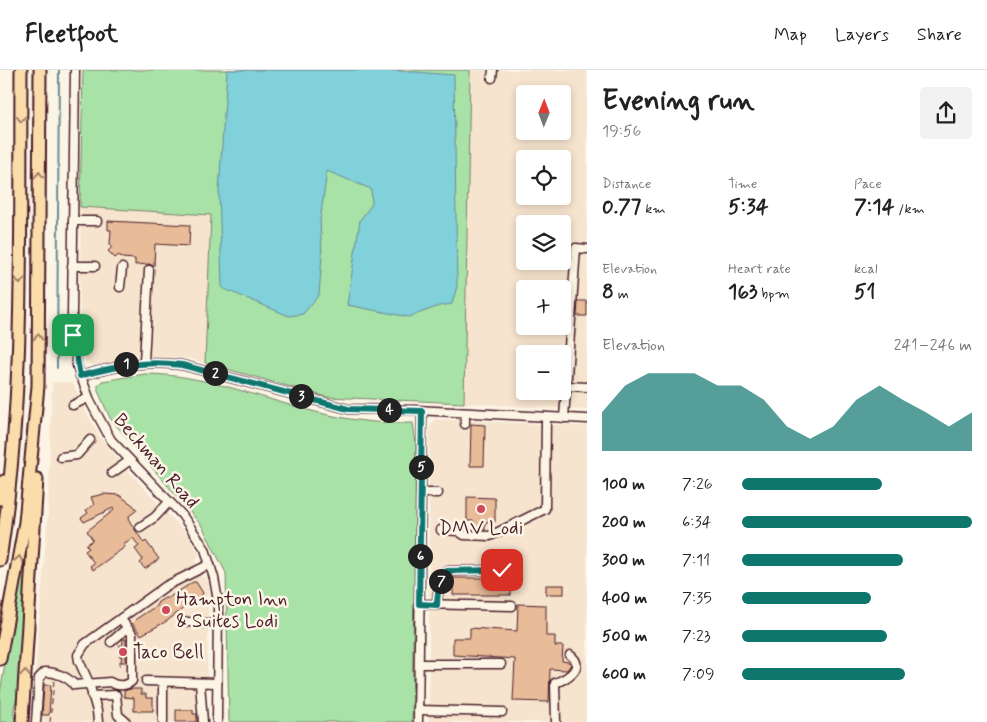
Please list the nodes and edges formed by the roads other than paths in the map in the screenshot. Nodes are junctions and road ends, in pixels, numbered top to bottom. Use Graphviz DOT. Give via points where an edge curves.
graph roads {
  1 [pos="21,70"];
  2 [pos="40,70"];
  3 [pos="75,70"];
  4 [pos="73,221"];
  5 [pos="97,221"];
  6 [pos="587,249"];
  7 [pos="72,266"];
  8 [pos="95,266"];
  9 [pos="122,268"];
  10 [pos="149,270"];
  11 [pos="120,287"];
  12 [pos="569,345"];
  13 [pos="144,362"];
  14 [pos="80,376"];
  15 [pos="38,386"];
  16 [pos="571,386"];
  17 [pos="587,387"];
  18 [pos="88,398"];
  19 [pos="565,400"];
  20 [pos="73,405"];
  21 [pos="422,411"];
  22 [pos="465,413"];
  23 [pos="546,417"];
  24 [pos="16,418"];
  25 [pos="564,418"];
  26 [pos="587,419"];
  27 [pos="465,424"];
  28 [pos="90,440"];
  29 [pos="61,457"];
  30 [pos="129,461"];
  31 [pos="112,473"];
  32 [pos="421,493"];
  33 [pos="438,493"];
  34 [pos="0,499"];
  35 [pos="169,502"];
  36 [pos="140,527"];
  37 [pos="442,530"];
  38 [pos="0,560"];
  39 [pos="210,564"];
  40 [pos="502,570"];
  41 [pos="419,604"];
  42 [pos="437,605"];
  43 [pos="512,606"];
  44 [pos="121,618"];
  45 [pos="188,622"];
  46 [pos="218,624"];
  47 [pos="127,628"];
  48 [pos="113,640"];
  49 [pos="570,655"];
  50 [pos="0,659"];
  51 [pos="418,664"];
  52 [pos="501,664"];
  53 [pos="146,681"];
  54 [pos="163,682"];
  55 [pos="200,683"];
  56 [pos="218,683"];
  57 [pos="89,684"];
  58 [pos="92,696"];
  59 [pos="418,710"];
  60 [pos="502,712"];
  61 [pos="22,722"];
  62 [pos="36,722"];
  63 [pos="98,722"];
  64 [pos="126,722"];
  65 [pos="163,722"];
  66 [pos="203,722"];
  67 [pos="217,722"];
  68 [pos="418,722"];
  69 [pos="556,722"];
  1 -- 24 [label="highway, one-way"];
  15 -- 2 [label="highway, one-way"];
  3 -- 4 [label="street, Beckman Road"];
  4 -- 5 [label="street"];
  4 -- 7 [label="street, Beckman Road"];
  6 -- 12 [label="street" via="576,248"];
  7 -- 8 [label="street"];
  7 -- 14 [label="street, Beckman Road" via="73,335"];
  9 -- 11 [label="street"];
  10 -- 13 [label="street"];
  13 -- 14 [label="street"];
  13 -- 21 [label="street" via="182,365 348,409"];
  14 -- 18 [label="street, Beckman Road"];
  50 -- 15 [label="highway, one-way" via="25,522"];
  61 -- 15 [label="highway, one-way" via="39,454"];
  16 -- 17 [label="street"];
  18 -- 20 [label="street"];
  18 -- 30 [label="street, Beckman Road" via="100,423"];
  19 -- 25 [label="street"];
  21 -- 22 [label="street"];
  21 -- 32 [label="street"];
  22 -- 23 [label="street"];
  22 -- 27 [label="street"];
  23 -- 25 [label="street"];
  23 -- 37 [label="street" via="545,509 490,536"];
  24 -- 34 [label="highway"];
  24 -- 38 [label="highway"];
  25 -- 26 [label="street"];
  28 -- 29 [label="street" via="77,455"];
  30 -- 31 [label="street"];
  30 -- 35 [label="street, Beckman Road"];
  32 -- 33 [label="street"];
  32 -- 41 [label="street"];
  35 -- 36 [label="street"];
  35 -- 39 [label="street, Beckman Road" via="198,537"];
  39 -- 44 [label="street" via="166,586"];
  39 -- 46 [label="street, Beckman Road" via="217,588"];
  40 -- 42 [label="street" via="447,571 437,594"];
  41 -- 42 [label="street"];
  41 -- 51 [label="street"];
  42 -- 43 [label="street"];
  44 -- 47 [label="street"];
  44 -- 57 [label="street" via="80,649 79,661"];
  45 -- 46 [label="street"];
  46 -- 56 [label="street, Beckman Road"];
  47 -- 48 [label="street"];
  47 -- 57 [label="street" via="133,638 132,681 126,685 110,682"];
  49 -- 69 [label="street" via="574,657 576,670 573,675 555,683"];
  51 -- 52 [label="street"];
  51 -- 59 [label="street"];
  53 -- 54 [label="street"];
  54 -- 55 [label="street"];
  54 -- 65 [label="street"];
  55 -- 56 [label="street"];
  55 -- 66 [label="street"];
  56 -- 67 [label="street, Beckman Road"];
  57 -- 58 [label="street"];
  57 -- 62 [label="street" via="74,685 52,672 41,674"];
  58 -- 63 [label="street"];
  58 -- 64 [label="street" via="116,695 118,715"];
  59 -- 60 [label="street"];
  59 -- 68 [label="street"];
}
